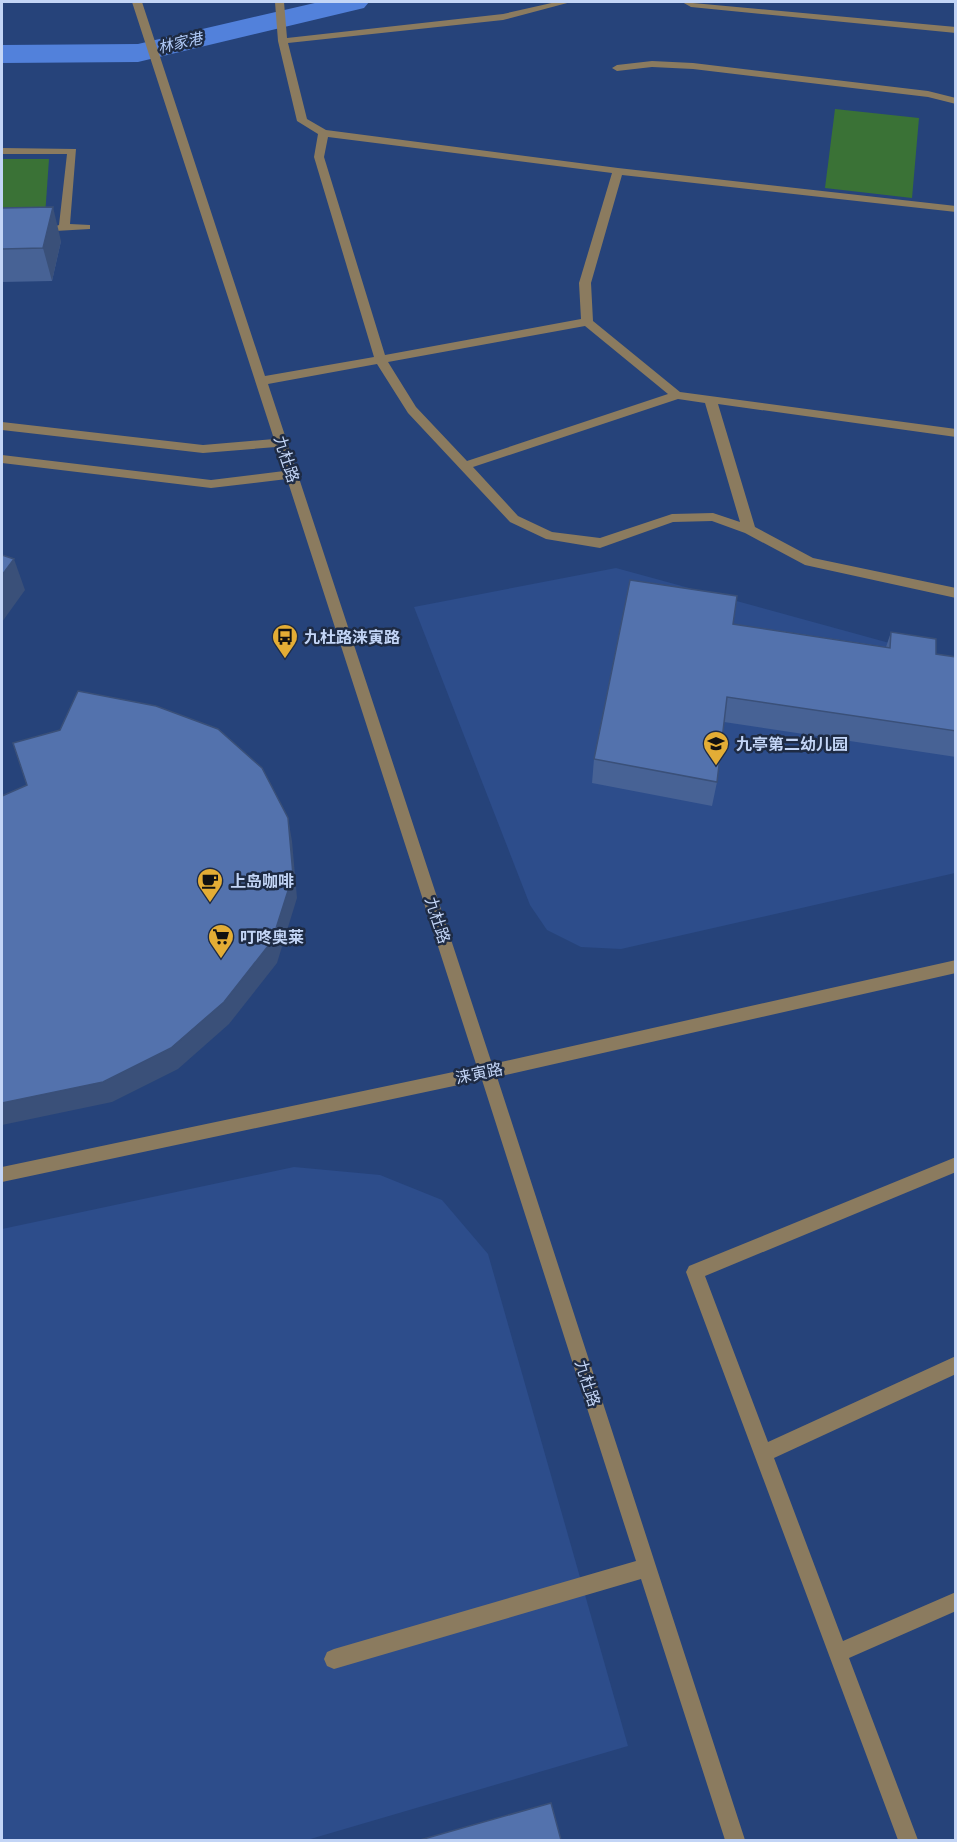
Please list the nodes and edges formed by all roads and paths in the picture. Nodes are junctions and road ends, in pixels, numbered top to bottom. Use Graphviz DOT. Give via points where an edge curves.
graph roads {
  1 [pos="136,2"];
  2 [pos="279,2"];
  3 [pos="566,2"];
  4 [pos="687,2"];
  5 [pos="956,30"];
  6 [pos="283,41"];
  7 [pos="617,68"];
  8 [pos="956,101"];
  9 [pos="324,133"];
  10 [pos="2,151"];
  11 [pos="618,171"];
  12 [pos="956,209"];
  13 [pos="86,227"];
  14 [pos="43,228"];
  15 [pos="64,228"];
  16 [pos="587,322"];
  17 [pos="380,359"];
  18 [pos="261,381"];
  19 [pos="676,395"];
  20 [pos="710,399"];
  21 [pos="2,426"];
  22 [pos="956,433"];
  23 [pos="281,442"];
  24 [pos="2,459"];
  25 [pos="465,466"];
  26 [pos="292,474"];
  27 [pos="749,530"];
  28 [pos="956,594"];
  29 [pos="956,966"];
  30 [pos="487,1072"];
  31 [pos="956,1164"];
  32 [pos="2,1175"];
  33 [pos="956,1365"];
  34 [pos="763,1454"];
  35 [pos="648,1567"];
  36 [pos="956,1601"];
  37 [pos="838,1653"];
  38 [pos="334,1659"];
  39 [pos="735,1840"];
  40 [pos="908,1840"];
  1 -- 18 [label="street, 九杜路"];
  2 -- 6 [label="street"];
  3 -- 6 [label="street" via="502,17"];
  4 -- 5 [label="street"];
  6 -- 9 [label="street" via="302,121"];
  7 -- 8 [label="street" via="652,64 693,66 928,94"];
  9 -- 11 [label="street"];
  9 -- 17 [label="street" via="319,157"];
  10 -- 15 [label="street" via="72,151"];
  11 -- 12 [label="street"];
  11 -- 16 [label="street" via="585,283"];
  13 -- 15 [label="street"];
  14 -- 15 [label="street"];
  16 -- 17 [label="street"];
  16 -- 19 [label="street"];
  17 -- 18 [label="street"];
  17 -- 25 [label="street" via="412,410"];
  18 -- 23 [label="street, 九杜路"];
  19 -- 20 [label="street"];
  19 -- 25 [label="street"];
  20 -- 22 [label="street"];
  20 -- 27 [label="street"];
  21 -- 23 [label="street" via="203,449"];
  23 -- 26 [label="street, 九杜路"];
  24 -- 26 [label="street" via="211,484"];
  25 -- 27 [label="street" via="514,519 550,536 600,543 672,518 713,517"];
  26 -- 30 [label="street, 九杜路"];
  27 -- 28 [label="street" via="810,562"];
  29 -- 30 [label="street, 涞寅路"];
  30 -- 32 [label="street, 涞寅路"];
  30 -- 35 [label="street, 九杜路"];
  31 -- 34 [label="street" via="695,1272"];
  33 -- 34 [label="street"];
  34 -- 37 [label="street"];
  35 -- 38 [label="street"];
  35 -- 39 [label="street, 九杜路"];
  36 -- 37 [label="street"];
  37 -- 40 [label="street"];
}
